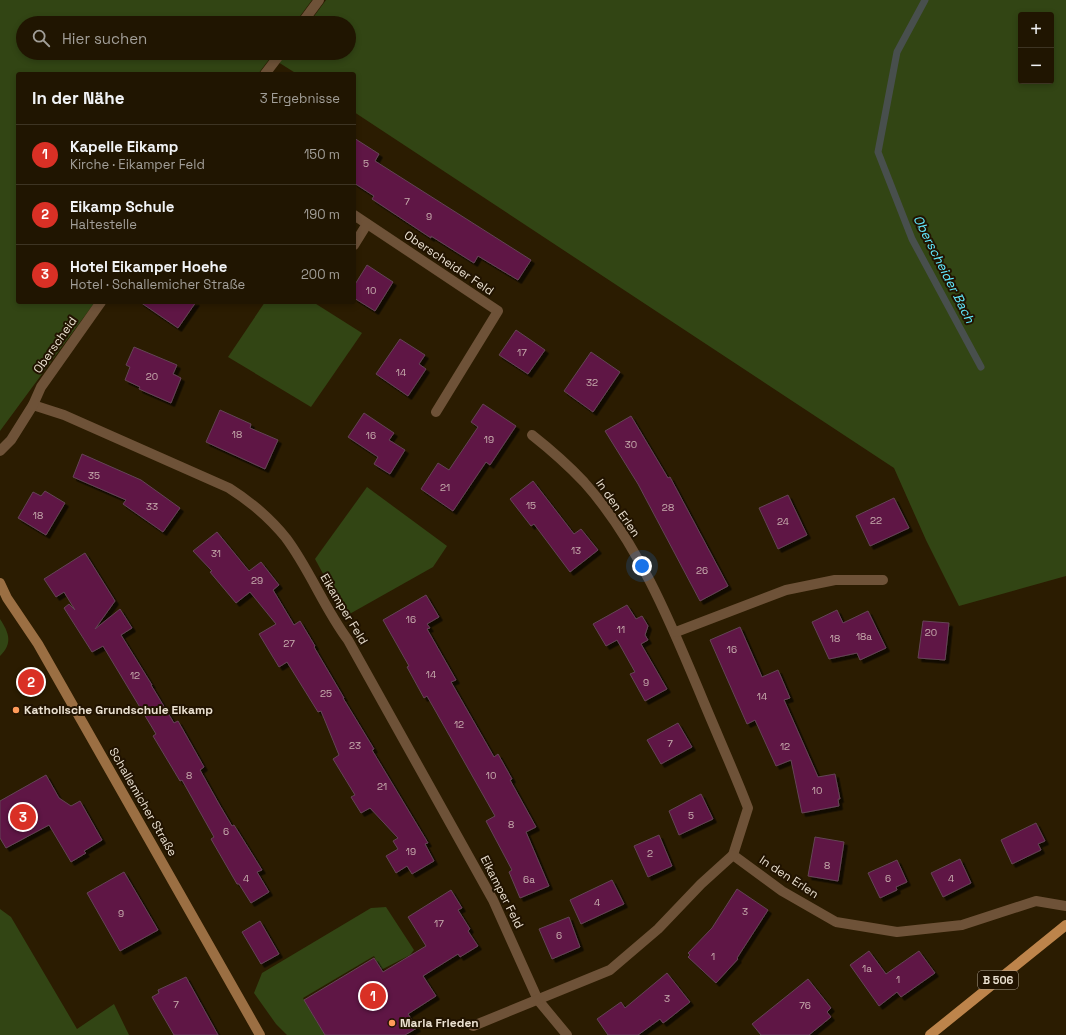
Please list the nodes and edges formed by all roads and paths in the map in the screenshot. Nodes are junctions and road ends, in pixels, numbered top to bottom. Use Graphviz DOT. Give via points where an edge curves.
graph roads {
  1 [pos="319,0"];
  2 [pos="307,16"];
  3 [pos="276,60"];
  4 [pos="267,72"];
  5 [pos="356,216"];
  6 [pos="367,224"];
  7 [pos="356,242"];
  8 [pos="100,304"];
  9 [pos="33,405"];
  10 [pos="436,412"];
  11 [pos="532,435"];
  12 [pos="0,451"];
  13 [pos="883,580"];
  14 [pos="0,583"];
  15 [pos="676,632"];
  16 [pos="733,855"];
  17 [pos="1066,906"];
  18 [pos="1066,925"];
  19 [pos="538,1000"];
  20 [pos="473,1026"];
  21 [pos="260,1035"];
  22 [pos="567,1035"];
  23 [pos="930,1035"];
  1 -- 2 [label="street"];
  3 -- 4 [label="street"];
  5 -- 6 [label="street, Oberscheider Feld"];
  6 -- 7 [label="street"];
  6 -- 10 [label="street, Oberscheider Feld" via="498,311"];
  8 -- 9 [label="street, Oberscheid" via="41,387"];
  9 -- 12 [label="street" via="11,440"];
  9 -- 19 [label="street, Eikamper Feld" via="64,415 230,488 257,507 287,539 348,640 494,900"];
  11 -- 15 [label="street, In den Erlen" via="585,483 608,513 643,569"];
  13 -- 15 [label="street" via="835,580 786,590"];
  14 -- 21 [label="street, Schallemicher Straße" via="38,644"];
  15 -- 16 [label="street, In den Erlen" via="748,808"];
  16 -- 17 [label="street, In den Erlen" via="782,891 836,922 897,932 962,925 1036,902"];
  16 -- 19 [label="street" via="658,929 610,970"];
  18 -- 23 [label="main road, B 506"];
  19 -- 20 [label="street"];
  19 -- 22 [label="street, Eikamper Feld"];
}
